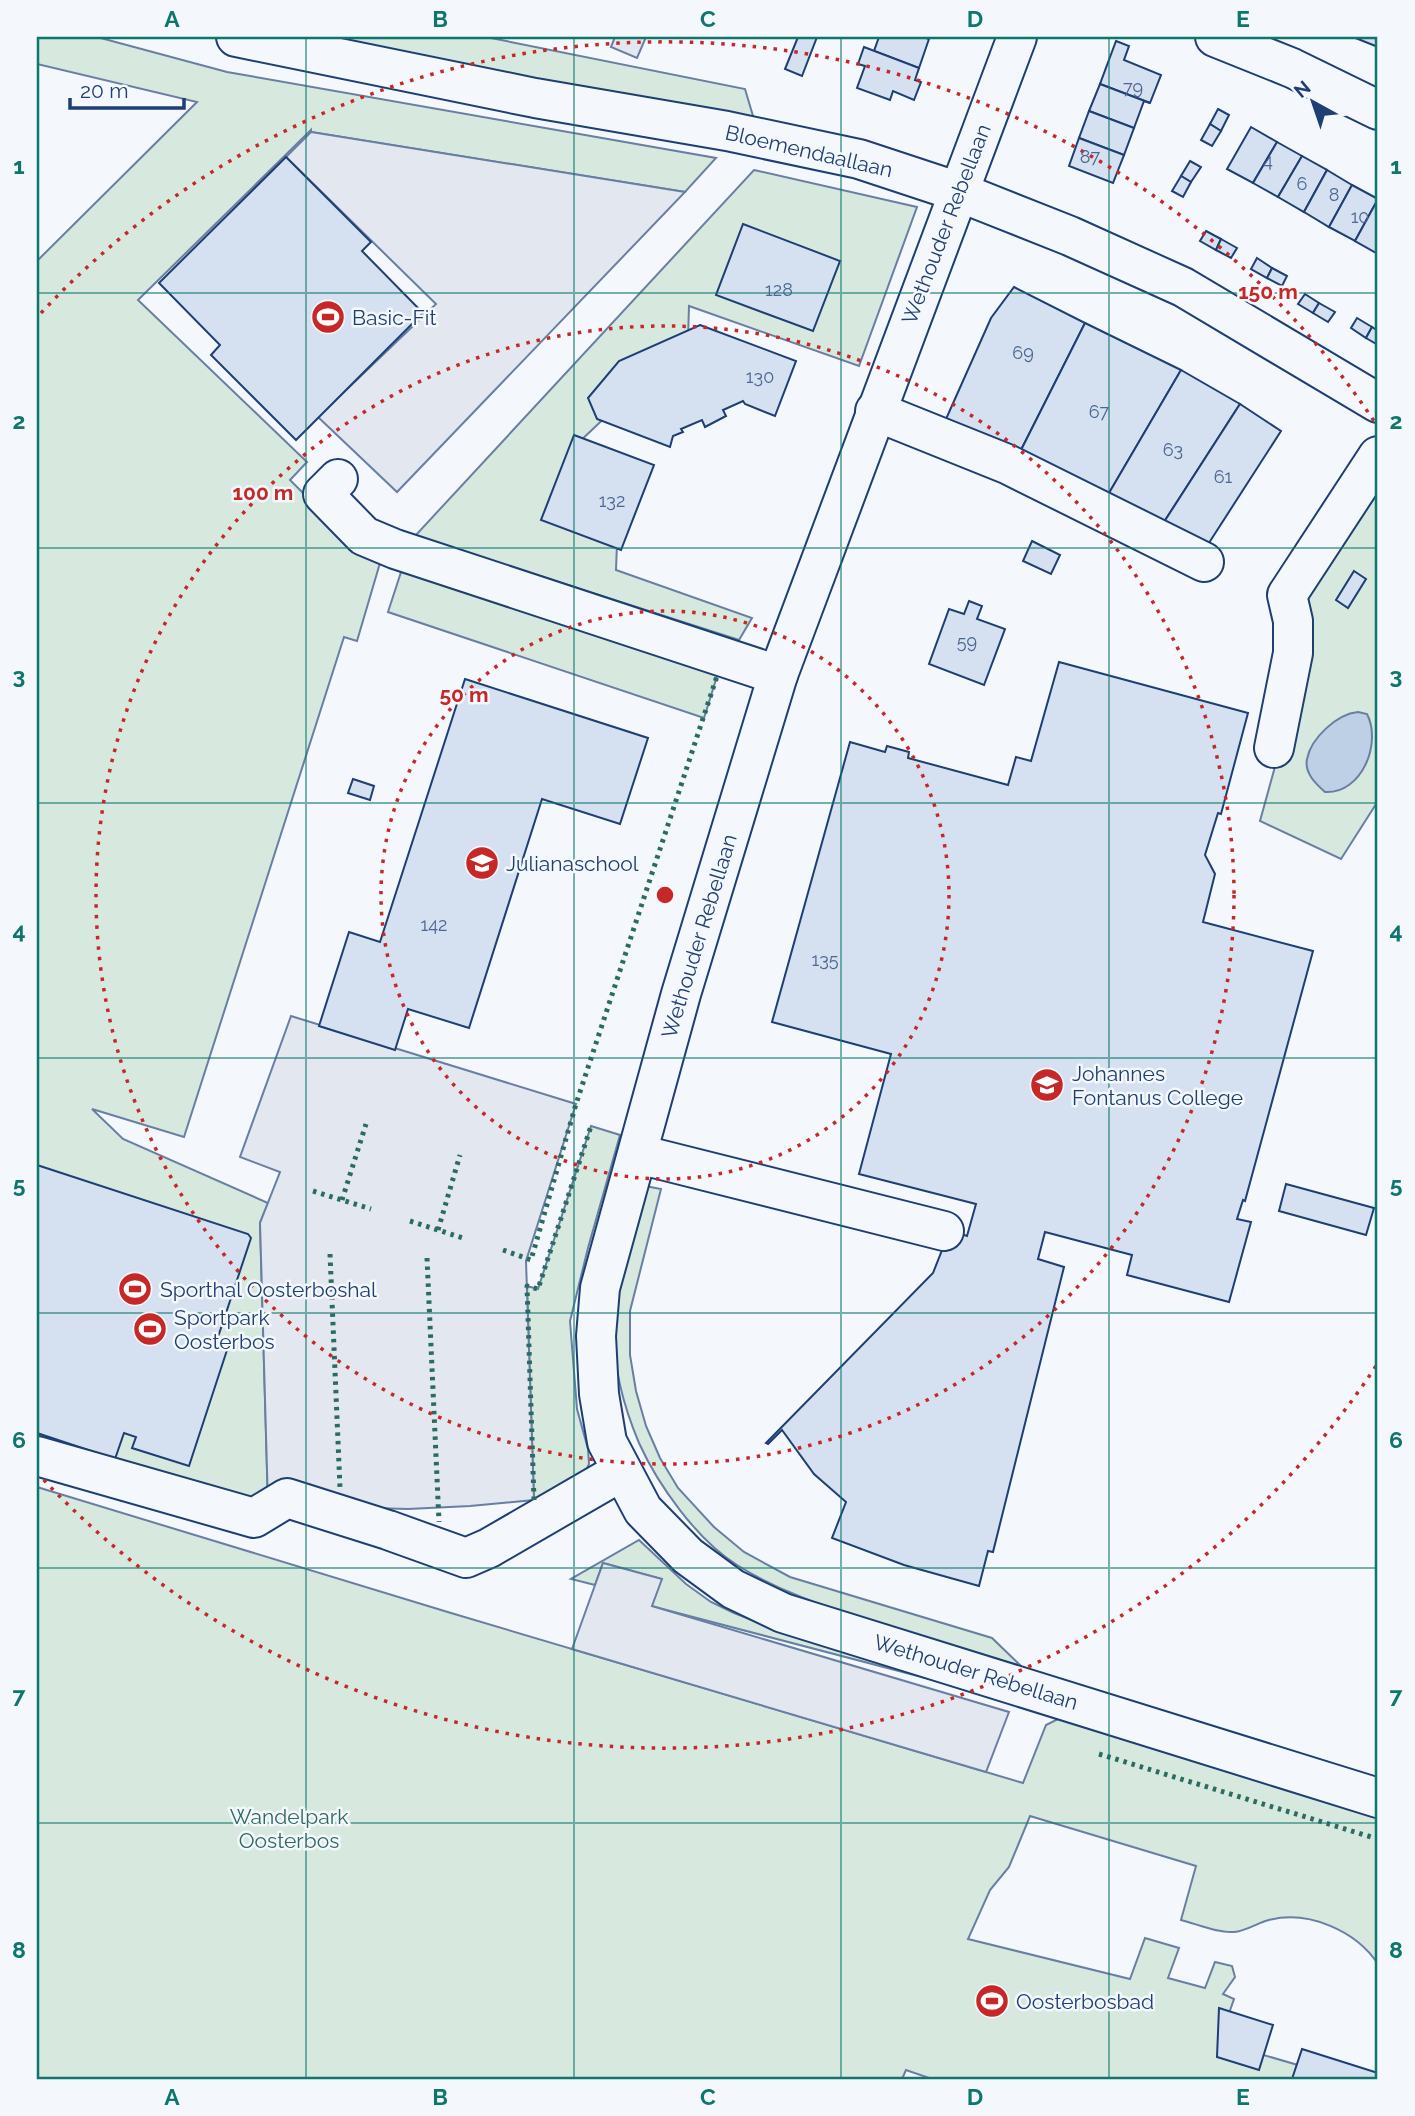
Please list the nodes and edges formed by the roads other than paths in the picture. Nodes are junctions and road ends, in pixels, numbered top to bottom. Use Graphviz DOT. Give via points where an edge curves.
graph roads {
  1 [pos="236,37"];
  2 [pos="1017,37"];
  3 [pos="1215,37"];
  4 [pos="1378,110"];
  5 [pos="959,192"];
  6 [pos="1378,403"];
  7 [pos="875,411"];
  8 [pos="1378,456"];
  9 [pos="338,479"];
  10 [pos="1204,562"];
  11 [pos="778,675"];
  12 [pos="1274,748"];
  13 [pos="638,1154"];
  14 [pos="944,1231"];
  15 [pos="37,1456"];
  16 [pos="622,1471"];
  17 [pos="1378,1798"];
  1 -- 5 [label="street, Bloemendaallaan" via="859,159"];
  2 -- 5 [label="street, Wethouder Rebellaan"];
  3 -- 4 [label="street"];
  5 -- 6 [label="street, Bloemendaallaan" via="1183,287"];
  5 -- 7 [label="street, Wethouder Rebellaan"];
  7 -- 10 [label="street" via="1007,464"];
  7 -- 11 [label="street, Wethouder Rebellaan"];
  8 -- 12 [label="street" via="1287,595 1293,653"];
  9 -- 11 [label="street" via="323,494 364,536"];
  11 -- 13 [label="street, Wethouder Rebellaan" via="681,994"];
  13 -- 14 [label="street"];
  13 -- 16 [label="street, Wethouder Rebellaan" via="600,1288 596,1336 607,1442"];
  15 -- 16 [label="street" via="254,1518 287,1498 466,1558"];
  16 -- 17 [label="street, Wethouder Rebellaan" via="643,1510 688,1556 733,1589 783,1613"];
}
